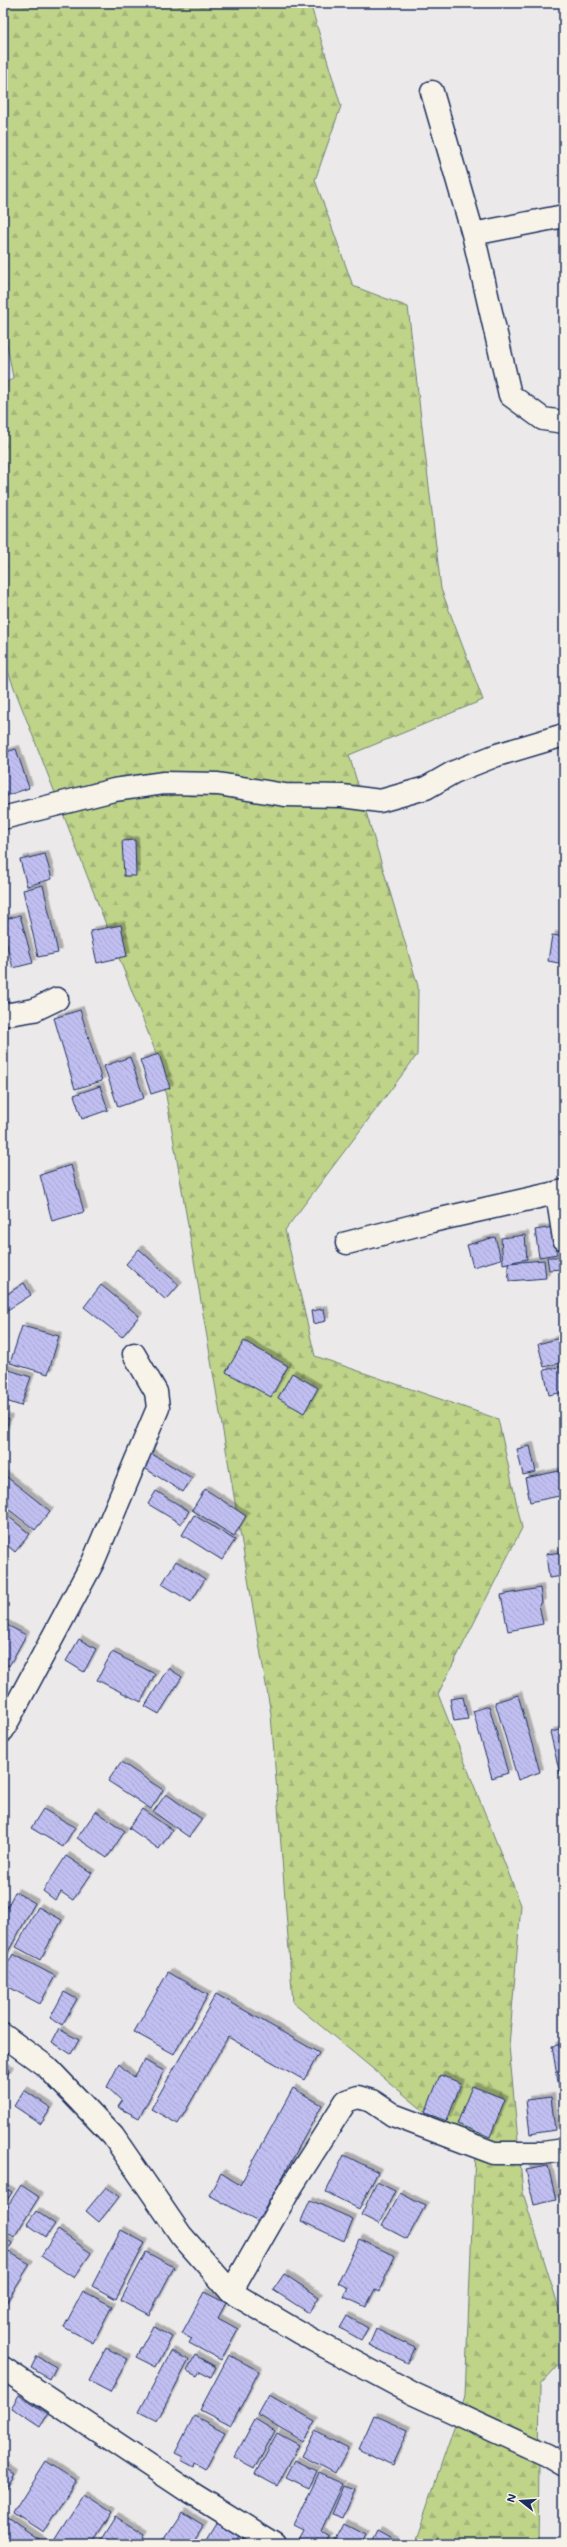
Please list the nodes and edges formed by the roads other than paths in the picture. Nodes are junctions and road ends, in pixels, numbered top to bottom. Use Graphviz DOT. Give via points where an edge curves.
graph roads {
  1 [pos="432,92"];
  2 [pos="564,216"];
  3 [pos="473,234"];
  4 [pos="564,422"];
  5 [pos="564,735"];
  6 [pos="3,818"];
  7 [pos="57,999"];
  8 [pos="3,1015"];
  9 [pos="560,1192"];
  10 [pos="564,1240"];
  11 [pos="347,1243"];
  12 [pos="134,1354"];
  13 [pos="3,1730"];
  14 [pos="3,2035"];
  15 [pos="564,2150"];
  16 [pos="231,2292"];
  17 [pos="3,2368"];
  18 [pos="564,2466"];
  19 [pos="274,2544"];
  1 -- 3 [label="street"];
  2 -- 3 [label="street"];
  3 -- 4 [label="street" via="510,395 543,419"];
  5 -- 6 [label="street" via="497,755 454,772 426,788 380,801 342,796 285,795 218,784 164,783 114,790"];
  7 -- 8 [label="street" via="34,1010"];
  9 -- 10 [label="street"];
  9 -- 11 [label="street"];
  12 -- 13 [label="street" via="156,1392 158,1408 93,1562"];
  14 -- 16 [label="street" via="46,2066 113,2136 181,2235"];
  15 -- 16 [label="street" via="543,2153 494,2153 393,2115 372,2101 358,2097 346,2101 290,2189"];
  16 -- 18 [label="street" via="300,2333 414,2394"];
  17 -- 19 [label="street" via="181,2486"];
}
